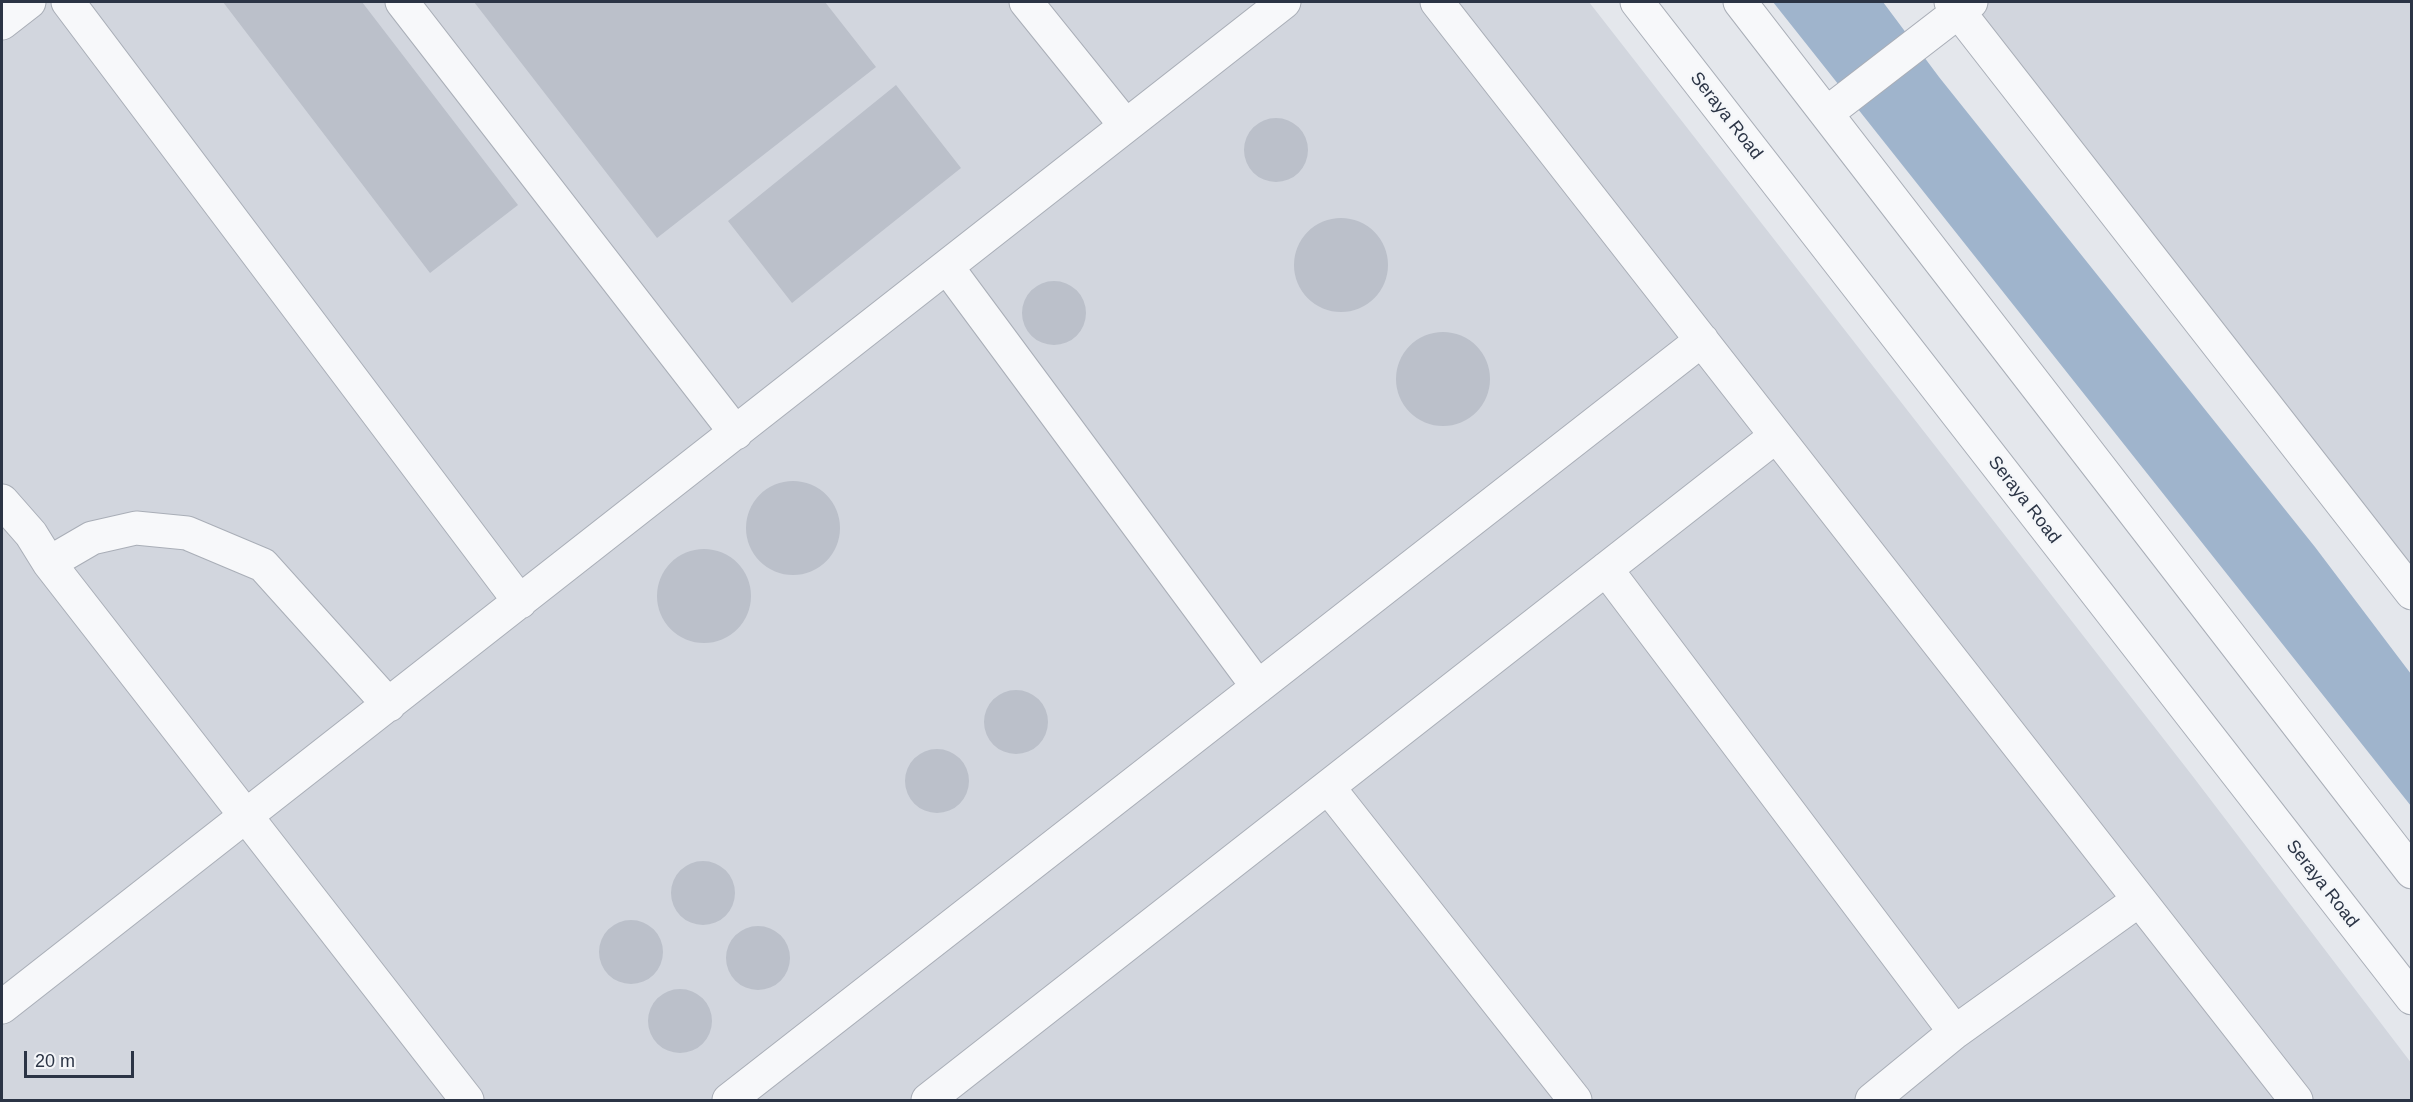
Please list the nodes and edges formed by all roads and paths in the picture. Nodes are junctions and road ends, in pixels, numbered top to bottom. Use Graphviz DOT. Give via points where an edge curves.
graph roads {
  1 [pos="29,2"];
  2 [pos="68,2"];
  3 [pos="402,2"];
  4 [pos="1026,2"];
  5 [pos="1284,2"];
  6 [pos="1437,2"];
  7 [pos="1637,2"];
  8 [pos="1740,2"];
  9 [pos="1960,5"];
  10 [pos="2,23"];
  11 [pos="1834,107"];
  12 [pos="1126,126"];
  13 [pos="947,267"];
  14 [pos="1702,340"];
  15 [pos="736,433"];
  16 [pos="1776,436"];
  17 [pos="2,501"];
  18 [pos="49,563"];
  19 [pos="1606,569"];
  20 [pos="2412,593"];
  21 [pos="520,602"];
  22 [pos="1258,687"];
  23 [pos="389,705"];
  24 [pos="1328,787"];
  25 [pos="246,816"];
  26 [pos="2412,872"];
  27 [pos="2139,900"];
  28 [pos="2412,998"];
  29 [pos="2,1007"];
  30 [pos="1955,1032"];
  31 [pos="467,1101"];
  32 [pos="729,1101"];
  33 [pos="928,1101"];
  34 [pos="1575,1101"];
  35 [pos="1872,1101"];
  36 [pos="2296,1101"];
  1 -- 10 [label="street"];
  2 -- 21 [label="street"];
  3 -- 15 [label="street"];
  4 -- 12 [label="street"];
  5 -- 12 [label="street"];
  6 -- 14 [label="street"];
  7 -- 28 [label="street, Seraya Road"];
  8 -- 11 [label="street"];
  9 -- 11 [label="street" via="1927,37"];
  9 -- 20 [label="street"];
  11 -- 26 [label="street"];
  12 -- 13 [label="street"];
  13 -- 15 [label="street"];
  13 -- 22 [label="street"];
  14 -- 16 [label="street"];
  14 -- 22 [label="street"];
  15 -- 21 [label="street"];
  16 -- 19 [label="street"];
  16 -- 27 [label="street"];
  17 -- 18 [label="street" via="31,534"];
  18 -- 23 [label="street" via="92,538 136,528 188,533 263,565"];
  18 -- 25 [label="street"];
  19 -- 24 [label="street"];
  19 -- 30 [label="street"];
  21 -- 23 [label="street"];
  22 -- 32 [label="street"];
  23 -- 25 [label="street"];
  24 -- 33 [label="street"];
  24 -- 34 [label="street"];
  25 -- 29 [label="street"];
  25 -- 31 [label="street"];
  27 -- 30 [label="street"];
  27 -- 36 [label="street"];
  30 -- 35 [label="street"];
}
